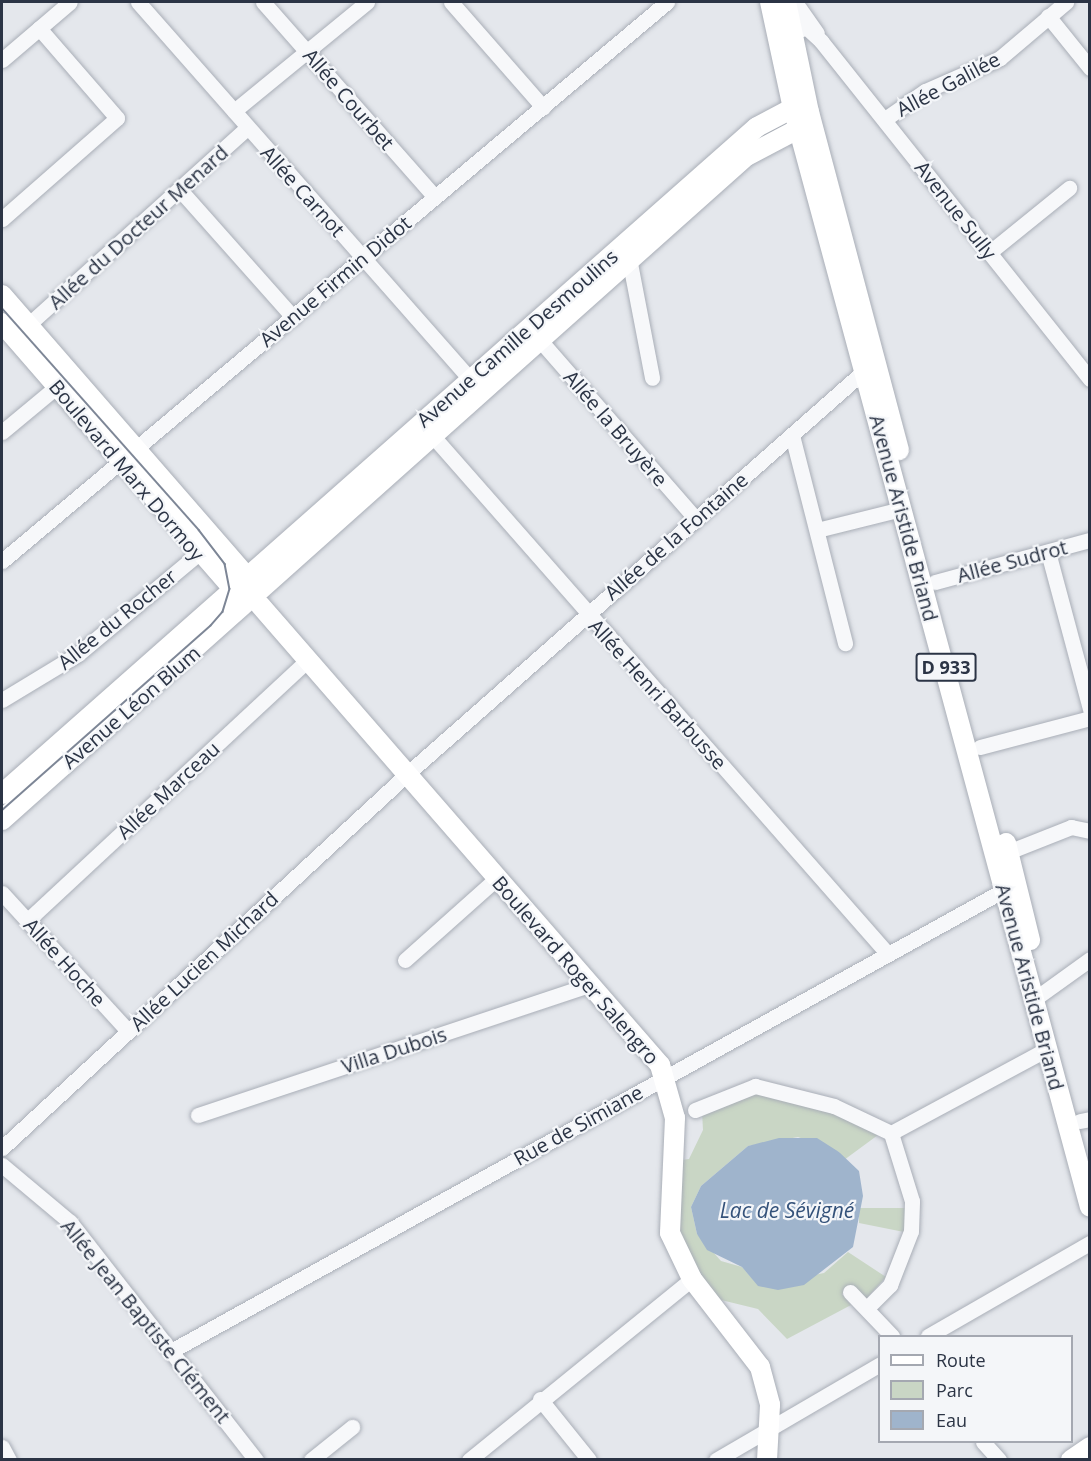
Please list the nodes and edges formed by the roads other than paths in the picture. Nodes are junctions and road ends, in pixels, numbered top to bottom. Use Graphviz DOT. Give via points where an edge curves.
graph roads {
  1 [pos="70,2"];
  2 [pos="138,2"];
  3 [pos="263,2"];
  4 [pos="367,2"];
  5 [pos="451,2"];
  6 [pos="667,2"];
  7 [pos="770,2"];
  8 [pos="786,2"];
  9 [pos="795,2"];
  10 [pos="1066,2"];
  11 [pos="1048,16"];
  12 [pos="39,28"];
  13 [pos="791,34"];
  14 [pos="822,41"];
  15 [pos="306,50"];
  16 [pos="2,60"];
  17 [pos="1089,68"];
  18 [pos="543,107"];
  19 [pos="801,110"];
  20 [pos="234,111"];
  21 [pos="885,119"];
  22 [pos="247,128"];
  23 [pos="798,129"];
  24 [pos="1069,188"];
  25 [pos="181,191"];
  26 [pos="435,197"];
  27 [pos="2,219"];
  28 [pos="990,252"];
  29 [pos="362,257"];
  30 [pos="629,258"];
  31 [pos="2,295"];
  32 [pos="293,317"];
  33 [pos="2,323"];
  34 [pos="28,325"];
  35 [pos="538,338"];
  36 [pos="1084,360"];
  37 [pos="864,371"];
  38 [pos="652,378"];
  39 [pos="470,379"];
  40 [pos="1089,379"];
  41 [pos="56,387"];
  42 [pos="2,432"];
  43 [pos="431,434"];
  44 [pos="792,435"];
  45 [pos="137,447"];
  46 [pos="119,463"];
  47 [pos="901,508"];
  48 [pos="694,518"];
  49 [pos="817,530"];
  50 [pos="1089,540"];
  51 [pos="1048,552"];
  52 [pos="199,553"];
  53 [pos="2,561"];
  54 [pos="246,575"];
  55 [pos="935,582"];
  56 [pos="230,589"];
  57 [pos="255,600"];
  58 [pos="587,614"];
  59 [pos="845,643"];
  60 [pos="308,660"];
  61 [pos="2,700"];
  62 [pos="1089,708"];
  63 [pos="1089,718"];
  64 [pos="980,747"];
  65 [pos="407,774"];
  66 [pos="2,794"];
  67 [pos="2,820"];
  68 [pos="1089,831"];
  69 [pos="1008,852"];
  70 [pos="497,878"];
  71 [pos="1010,887"];
  72 [pos="2,893"];
  73 [pos="28,920"];
  74 [pos="887,953"];
  75 [pos="1089,959"];
  76 [pos="405,960"];
  77 [pos="589,985"];
  78 [pos="1039,998"];
  79 [pos="128,1031"];
  80 [pos="1047,1049"];
  81 [pos="665,1074"];
  82 [pos="695,1110"];
  83 [pos="198,1115"];
  84 [pos="1085,1120"];
  85 [pos="891,1133"];
  86 [pos="2,1148"];
  87 [pos="1089,1156"];
  88 [pos="2,1165"];
  89 [pos="1089,1207"];
  90 [pos="1089,1243"];
  91 [pos="692,1279"];
  92 [pos="850,1292"];
  93 [pos="867,1308"];
  94 [pos="891,1335"];
  95 [pos="930,1335"];
  96 [pos="171,1351"];
  97 [pos="878,1365"];
  98 [pos="540,1400"];
  99 [pos="352,1427"];
  100 [pos="770,1428"];
  101 [pos="984,1443"];
  102 [pos="2,1447"];
  103 [pos="1089,1447"];
  104 [pos="9,1460"];
  105 [pos="256,1460"];
  106 [pos="311,1460"];
  107 [pos="469,1460"];
  108 [pos="589,1460"];
  109 [pos="716,1460"];
  110 [pos="767,1460"];
  111 [pos="999,1460"];
  112 [pos="1071,1460"];
  1 -- 12 [label="street"];
  2 -- 20 [label="street, Allée Carnot"];
  3 -- 15 [label="street, Allée Courbet"];
  4 -- 15 [label="street"];
  5 -- 18 [label="street"];
  6 -- 18 [label="street, Avenue Firmin Didot"];
  7 -- 19 [label="main road, Avenue Aristide Briand / D 933"];
  8 -- 13 [label="main road, Avenue Aristide Briand / D 933"];
  9 -- 14 [label="street, Avenue Sully"];
  10 -- 11 [label="street, Allée Galilée"];
  11 -- 17 [label="street"];
  11 -- 21 [label="street, Allée Galilée" via="1000,58 926,91"];
  12 -- 16 [label="street"];
  12 -- 27 [label="street" via="117,118"];
  13 -- 14 [label="street, Avenue Sully" via="806,27"];
  13 -- 19 [label="main road, Avenue Aristide Briand / D 933"];
  14 -- 21 [label="street, Avenue Sully"];
  15 -- 20 [label="street"];
  15 -- 26 [label="street, Allée Courbet"];
  18 -- 26 [label="street, Avenue Firmin Didot"];
  19 -- 23 [label="main road"];
  19 -- 39 [label="main road, Avenue Camille Desmoulins" via="757,127"];
  19 -- 55 [label="main road, Avenue Aristide Briand / D 933"];
  20 -- 22 [label="street, Allée Carnot"];
  21 -- 28 [label="street, Avenue Sully"];
  22 -- 25 [label="street, Allée du Docteur Menard"];
  22 -- 29 [label="street, Allée Carnot"];
  23 -- 30 [label="main road, Avenue Camille Desmoulins" via="757,147"];
  23 -- 37 [label="main road, Avenue Aristide Briand / D 933"];
  24 -- 28 [label="street"];
  25 -- 32 [label="street"];
  25 -- 34 [label="street, Allée du Docteur Menard"];
  26 -- 29 [label="street, Avenue Firmin Didot"];
  28 -- 36 [label="street, Avenue Sully"];
  29 -- 32 [label="street, Avenue Firmin Didot"];
  29 -- 39 [label="street, Allée Carnot"];
  30 -- 35 [label="main road, Avenue Camille Desmoulins"];
  30 -- 38 [label="street"];
  31 -- 34 [label="main road, Boulevard Marx Dormoy"];
  32 -- 45 [label="street, Avenue Firmin Didot"];
  33 -- 41 [label="main road, Boulevard Marx Dormoy"];
  34 -- 45 [label="main road, Boulevard Marx Dormoy"];
  35 -- 43 [label="main road, Avenue Camille Desmoulins"];
  35 -- 48 [label="street, Allée la Bruyère"];
  36 -- 40 [label="street, Avenue Sully"];
  37 -- 44 [label="street, Allée de la Fontaine"];
  37 -- 47 [label="main road, Avenue Aristide Briand / D 933"];
  39 -- 54 [label="main road, Avenue Camille Desmoulins"];
  41 -- 42 [label="street"];
  41 -- 46 [label="main road, Boulevard Marx Dormoy"];
  43 -- 57 [label="main road, Avenue Camille Desmoulins"];
  43 -- 58 [label="street, Allée Henri Barbusse"];
  44 -- 48 [label="street, Allée de la Fontaine"];
  44 -- 49 [label="street"];
  45 -- 46 [label="street, Avenue Firmin Didot"];
  45 -- 54 [label="main road, Boulevard Marx Dormoy"];
  46 -- 52 [label="main road, Boulevard Marx Dormoy"];
  46 -- 53 [label="street, Avenue Firmin Didot"];
  47 -- 49 [label="street"];
  47 -- 71 [label="main road, Avenue Aristide Briand / D 933"];
  48 -- 58 [label="street, Allée de la Fontaine"];
  49 -- 59 [label="street"];
  50 -- 51 [label="street, Allée Sudrot"];
  51 -- 55 [label="street, Allée Sudrot"];
  51 -- 62 [label="street"];
  52 -- 56 [label="main road, Boulevard Marx Dormoy"];
  52 -- 61 [label="street, Allée du Rocher" via="78,654"];
  54 -- 56 [label="main road, Avenue Léon Blum"];
  54 -- 57 [label="main road, Boulevard Marx Dormoy"];
  55 -- 64 [label="main road, Avenue Aristide Briand / D 933"];
  56 -- 57 [label="main road, Boulevard Marx Dormoy"];
  56 -- 66 [label="main road, Avenue Léon Blum"];
  57 -- 60 [label="main road, Boulevard Roger Salengro"];
  57 -- 67 [label="main road, Avenue Léon Blum"];
  58 -- 65 [label="street, Allée de la Fontaine"];
  58 -- 74 [label="street, Allée Henri Barbusse"];
  60 -- 65 [label="main road, Boulevard Roger Salengro"];
  60 -- 73 [label="street, Allée Marceau"];
  63 -- 64 [label="street"];
  64 -- 69 [label="main road, Avenue Aristide Briand / D 933"];
  65 -- 70 [label="main road, Boulevard Roger Salengro"];
  65 -- 79 [label="street, Allée Lucien Michard"];
  68 -- 69 [label="street" via="1071,827"];
  69 -- 71 [label="main road, Avenue Aristide Briand / D 933"];
  70 -- 76 [label="street"];
  70 -- 77 [label="main road, Boulevard Roger Salengro"];
  71 -- 74 [label="street, Rue de Simiane"];
  71 -- 78 [label="main road, Avenue Aristide Briand / D 933"];
  72 -- 73 [label="street, Allée Hoche"];
  73 -- 79 [label="street, Allée Hoche"];
  74 -- 81 [label="street, Rue de Simiane"];
  75 -- 78 [label="street"];
  77 -- 81 [label="main road, Boulevard Roger Salengro"];
  77 -- 83 [label="street, Villa Dubois"];
  78 -- 80 [label="main road, Avenue Aristide Briand / D 933"];
  78 -- 84 [label="main road, Avenue Aristide Briand / D 933"];
  79 -- 86 [label="street, Allée Lucien Michard"];
  80 -- 85 [label="street"];
  80 -- 89 [label="main road, Avenue Aristide Briand / D 933"];
  81 -- 91 [label="main road, Boulevard Roger Salengro" via="675,1118 670,1233"];
  81 -- 96 [label="street, Rue de Simiane"];
  82 -- 85 [label="street" via="754,1086 834,1106"];
  84 -- 87 [label="main road, Avenue Aristide Briand / D 933"];
  85 -- 93 [label="street" via="912,1201 911,1231 890,1285"];
  88 -- 96 [label="street, Allée Jean Baptiste Clément" via="70,1221"];
  90 -- 95 [label="street"];
  91 -- 98 [label="street"];
  91 -- 100 [label="main road, Boulevard Roger Salengro" via="760,1367"];
  92 -- 93 [label="street"];
  93 -- 94 [label="street"];
  96 -- 105 [label="street, Allée Jean Baptiste Clément"];
  97 -- 100 [label="street"];
  98 -- 107 [label="street"];
  98 -- 108 [label="street"];
  99 -- 106 [label="street"];
  100 -- 109 [label="street"];
  100 -- 110 [label="main road, Boulevard Roger Salengro"];
  101 -- 111 [label="street"];
  102 -- 104 [label="street"];
  103 -- 112 [label="main road"];
}
